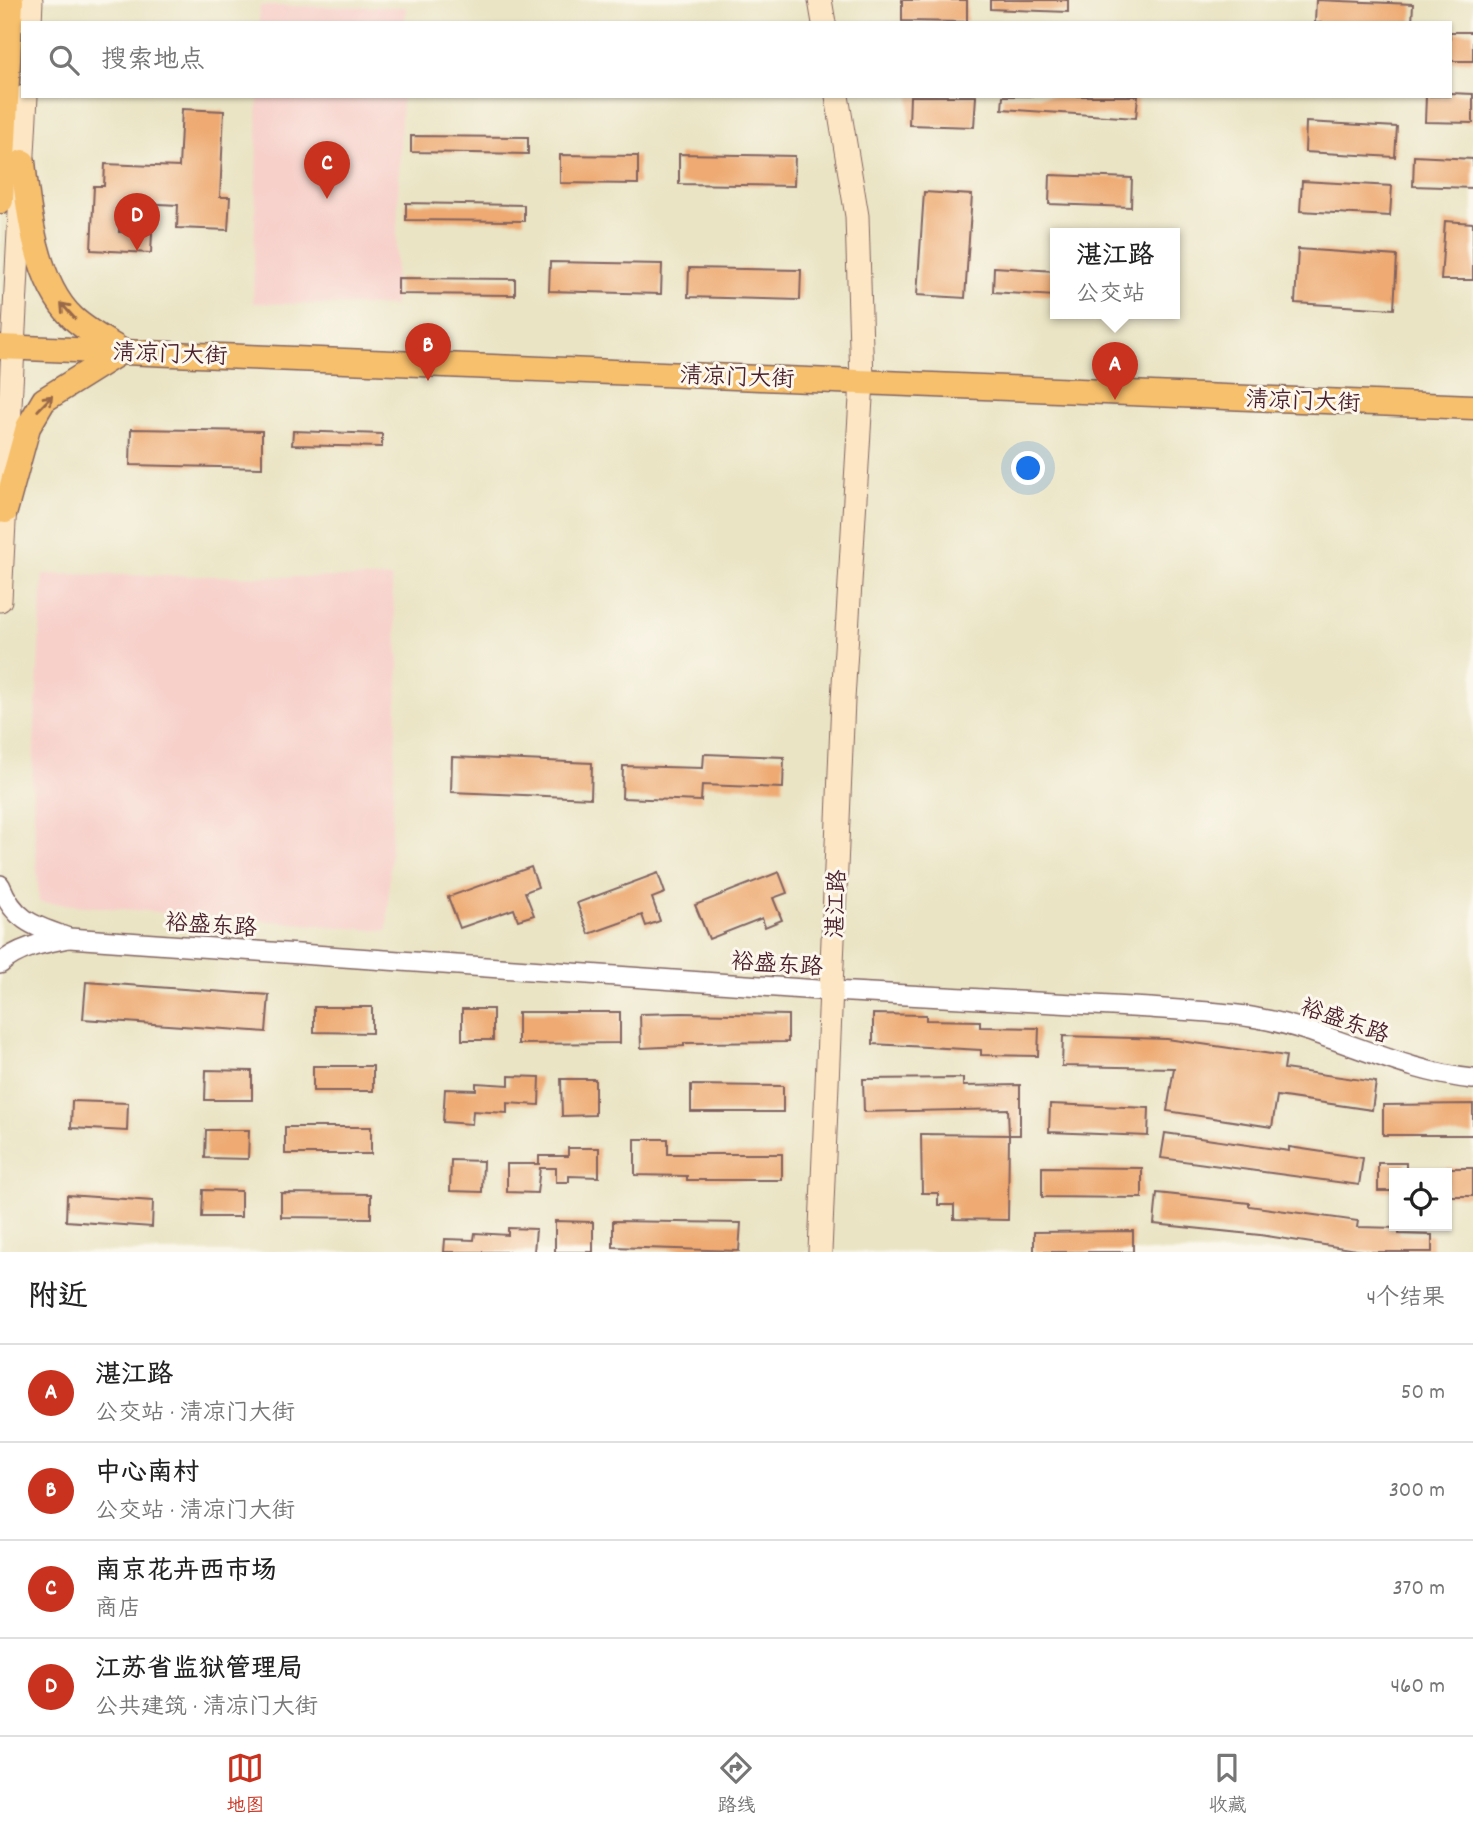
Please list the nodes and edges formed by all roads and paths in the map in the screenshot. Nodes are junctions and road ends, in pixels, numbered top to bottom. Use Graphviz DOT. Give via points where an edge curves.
graph roads {
  1 [pos="10,0"];
  2 [pos="18,0"];
  3 [pos="31,0"];
  4 [pos="820,0"];
  5 [pos="30,21"];
  6 [pos="824,21"];
  7 [pos="21,29"];
  8 [pos="26,98"];
  9 [pos="837,98"];
  10 [pos="23,162"];
  11 [pos="0,200"];
  12 [pos="18,263"];
  13 [pos="0,293"];
  14 [pos="7,347"];
  15 [pos="122,351"];
  16 [pos="862,381"];
  17 [pos="1473,407"];
  18 [pos="3,497"];
  19 [pos="0,600"];
  20 [pos="0,885"];
  21 [pos="69,938"];
  22 [pos="0,964"];
  23 [pos="832,991"];
  24 [pos="1473,1079"];
  25 [pos="820,1252"];
  1 -- 11 [label="highway"];
  2 -- 7 [label="highway"];
  3 -- 5 [label="main road"];
  4 -- 6 [label="main road"];
  8 -- 10 [label="main road"];
  9 -- 16 [label="main road, 湛江路" via="857,216"];
  10 -- 12 [label="main road"];
  15 -- 10 [label="main road, one-way" via="74,318 58,299 33,235"];
  12 -- 13 [label="main road" via="11,284"];
  12 -- 14 [label="main road"];
  14 -- 15 [label="main road, 清凉门大街"];
  14 -- 18 [label="main road"];
  15 -- 16 [label="main road, 清凉门大街"];
  18 -- 15 [label="main road, one-way" via="28,427 44,400"];
  16 -- 17 [label="main road, 清凉门大街"];
  16 -- 23 [label="main road, 湛江路"];
  18 -- 19 [label="main road"];
  20 -- 21 [label="street, 裕盛东路" via="12,911 31,924"];
  21 -- 22 [label="street, 裕盛东路" via="32,946"];
  21 -- 23 [label="street, 裕盛东路"];
  23 -- 24 [label="street, 裕盛东路" via="1256,1017 1352,1045 1401,1065"];
  23 -- 25 [label="main road, 湛江路"];
}
